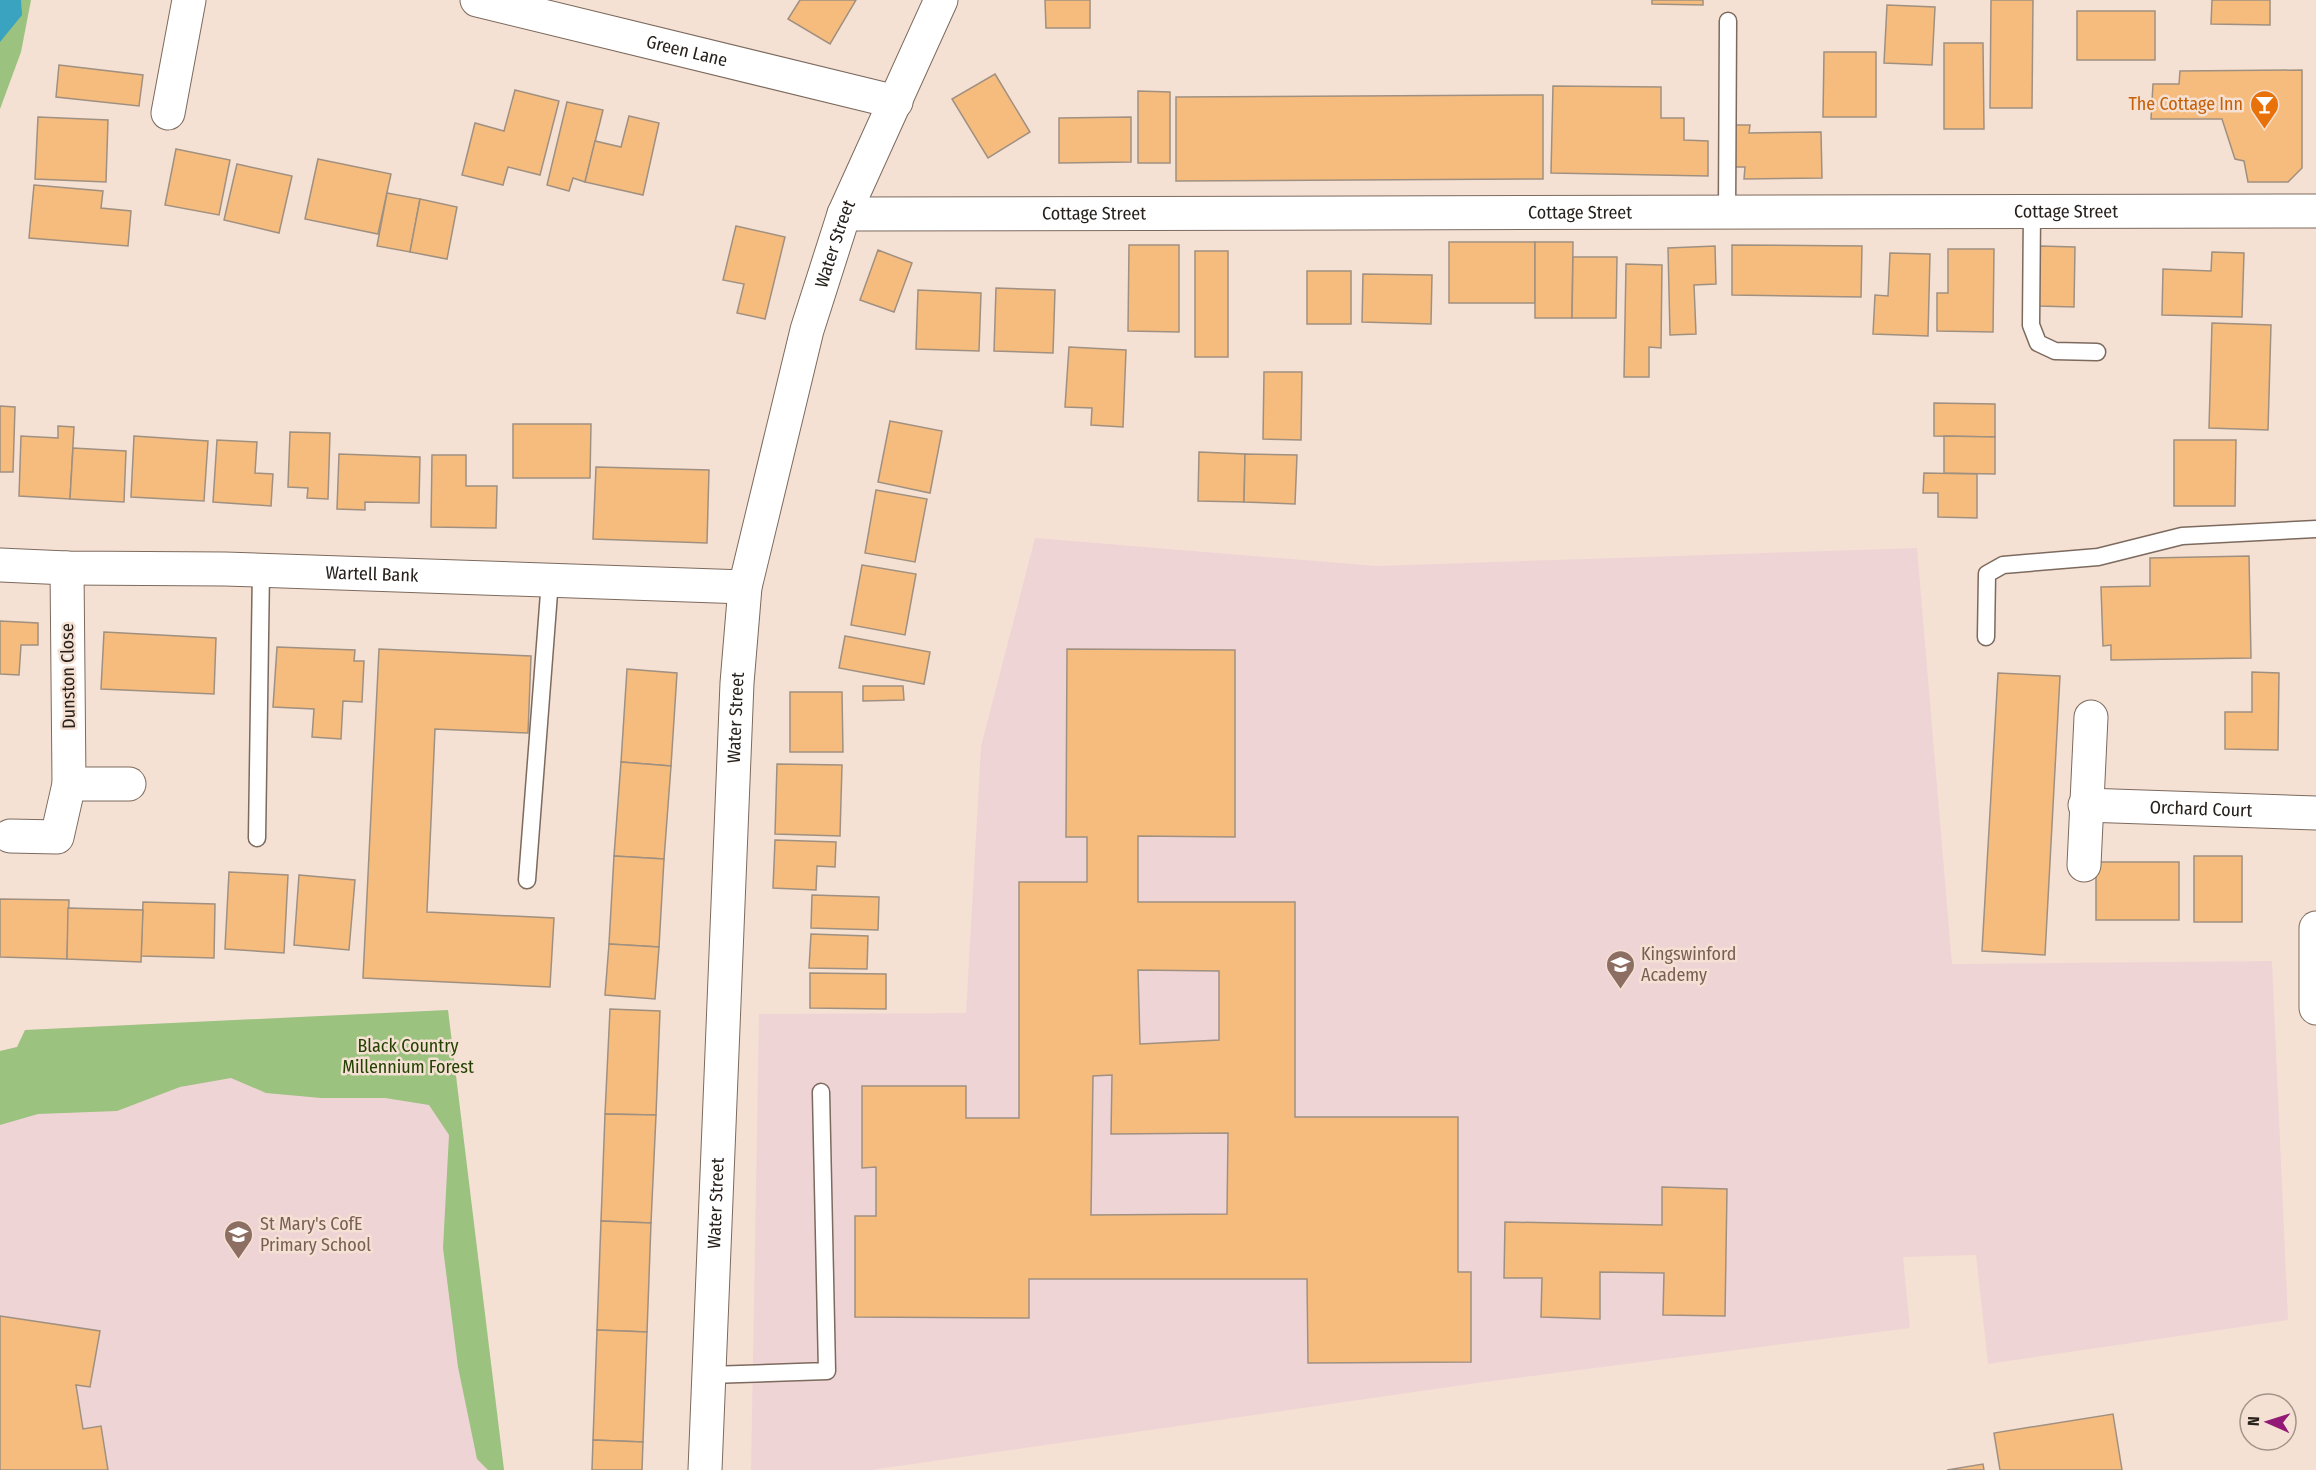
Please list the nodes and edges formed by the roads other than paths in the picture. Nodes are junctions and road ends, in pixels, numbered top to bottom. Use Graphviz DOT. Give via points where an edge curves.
graph roads {
  1 [pos="189,0"];
  2 [pos="477,0"];
  3 [pos="941,0"];
  4 [pos="1728,21"];
  5 [pos="896,102"];
  6 [pos="168,113"];
  7 [pos="2316,210"];
  8 [pos="2032,211"];
  9 [pos="1727,212"];
  10 [pos="844,214"];
  11 [pos="2097,352"];
  12 [pos="2316,529"];
  13 [pos="0,565"];
  14 [pos="67,568"];
  15 [pos="261,570"];
  16 [pos="550,580"];
  17 [pos="745,587"];
  18 [pos="1986,637"];
  19 [pos="2091,717"];
  20 [pos="69,784"];
  21 [pos="129,784"];
  22 [pos="2085,805"];
  23 [pos="2316,813"];
  24 [pos="10,836"];
  25 [pos="257,838"];
  26 [pos="2084,865"];
  27 [pos="527,880"];
  28 [pos="2315,946"];
  29 [pos="2316,1008"];
  30 [pos="821,1092"];
  31 [pos="709,1375"];
  32 [pos="705,1470"];
  1 -- 6 [label="street"];
  2 -- 5 [label="street, Green Lane"];
  3 -- 5 [label="street, Water Street"];
  4 -- 9 [label="lane"];
  5 -- 10 [label="street, Water Street"];
  7 -- 8 [label="street, Cottage Street"];
  8 -- 9 [label="street, Cottage Street"];
  8 -- 11 [label="lane" via="2031,325 2038,343 2055,351"];
  9 -- 10 [label="street, Cottage Street"];
  10 -- 17 [label="street, Water Street" via="807,330"];
  12 -- 18 [label="lane" via="2182,536 2098,557 2003,565 1987,574"];
  13 -- 14 [label="street, Wartell Bank"];
  14 -- 15 [label="street, Wartell Bank"];
  14 -- 20 [label="street, Dunston Close"];
  15 -- 16 [label="street, Wartell Bank"];
  15 -- 25 [label="lane"];
  16 -- 17 [label="street, Wartell Bank"];
  16 -- 27 [label="lane"];
  17 -- 31 [label="street, Water Street" via="737,683"];
  19 -- 22 [label="street"];
  20 -- 21 [label="street"];
  20 -- 24 [label="street, Dunston Close" via="57,837"];
  22 -- 23 [label="street, Orchard Court"];
  22 -- 26 [label="street"];
  28 -- 29 [label="street"];
  30 -- 31 [label="lane" via="827,1371"];
  31 -- 32 [label="street, Water Street"];
}
